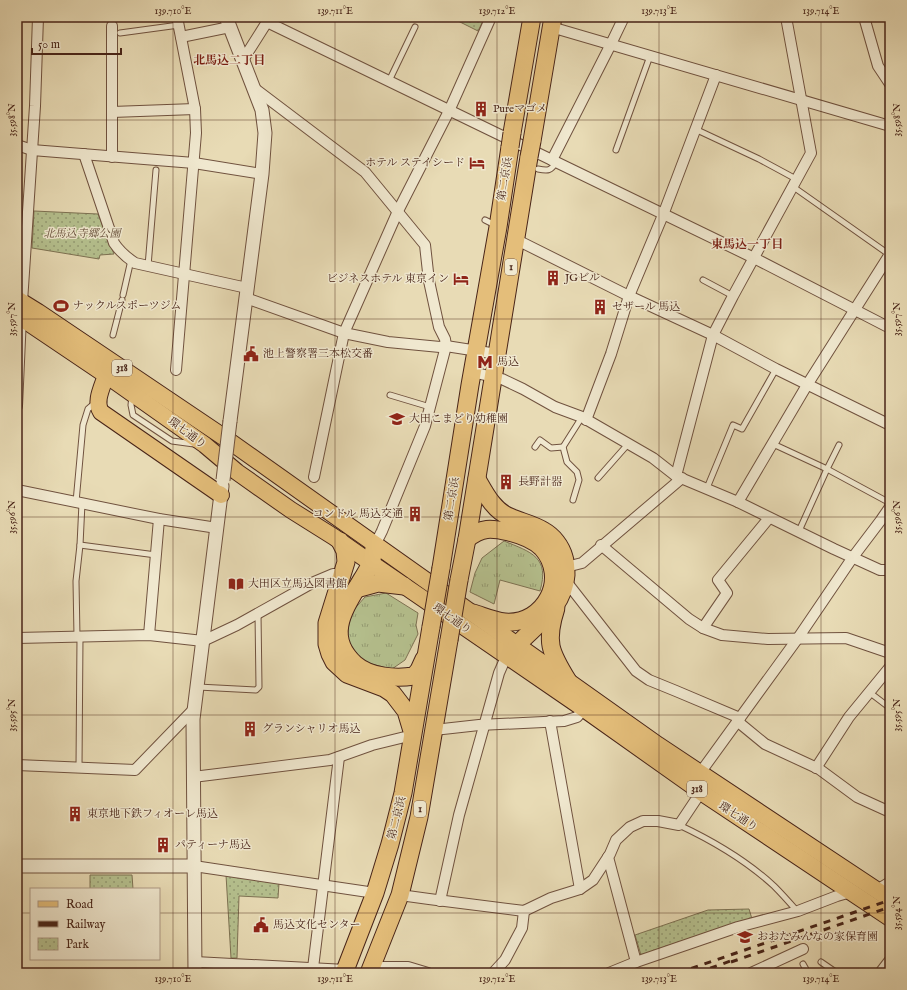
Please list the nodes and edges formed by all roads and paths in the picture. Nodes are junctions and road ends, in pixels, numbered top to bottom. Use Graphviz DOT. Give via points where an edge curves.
graph roads {
  1 [pos="38,17"];
  2 [pos="491,17"];
  3 [pos="532,17"];
  4 [pos="624,17"];
  5 [pos="786,17"];
  6 [pos="864,17"];
  7 [pos="269,20"];
  8 [pos="178,21"];
  9 [pos="228,22"];
  10 [pos="552,22"];
  11 [pos="112,26"];
  12 [pos="415,27"];
  13 [pos="120,33"];
  14 [pos="181,37"];
  15 [pos="611,44"];
  16 [pos="650,56"];
  17 [pos="243,60"];
  18 [pos="716,75"];
  19 [pos="389,81"];
  20 [pos="890,84"];
  21 [pos="254,88"];
  22 [pos="802,100"];
  23 [pos="194,108"];
  24 [pos="449,111"];
  25 [pos="112,112"];
  26 [pos="890,126"];
  27 [pos="695,129"];
  28 [pos="17,146"];
  29 [pos="32,150"];
  30 [pos="616,150"];
  31 [pos="84,154"];
  32 [pos="533,156"];
  33 [pos="112,157"];
  34 [pos="554,161"];
  35 [pos="194,163"];
  36 [pos="156,170"];
  37 [pos="262,174"];
  38 [pos="794,183"];
  39 [pos="398,211"];
  40 [pos="663,215"];
  41 [pos="515,239"];
  42 [pos="890,255"];
  43 [pos="754,258"];
  44 [pos="130,260"];
  45 [pos="148,266"];
  46 [pos="184,274"];
  47 [pos="703,280"];
  48 [pos="246,293"];
  49 [pos="629,296"];
  50 [pos="733,296"];
  51 [pos="19,308"];
  52 [pos="854,310"];
  53 [pos="890,328"];
  54 [pos="344,333"];
  55 [pos="113,335"];
  56 [pos="713,335"];
  57 [pos="446,346"];
  58 [pos="476,350"];
  59 [pos="497,354"];
  60 [pos="776,369"];
  61 [pos="176,370"];
  62 [pos="472,372"];
  63 [pos="106,375"];
  64 [pos="494,376"];
  65 [pos="807,384"];
  66 [pos="390,395"];
  67 [pos="98,399"];
  68 [pos="17,406"];
  69 [pos="430,407"];
  70 [pos="584,419"];
  71 [pos="890,425"];
  72 [pos="629,443"];
  73 [pos="773,444"];
  74 [pos="839,445"];
  75 [pos="535,447"];
  76 [pos="563,447"];
  77 [pos="827,469"];
  78 [pos="314,477"];
  79 [pos="679,477"];
  80 [pos="598,478"];
  81 [pos="477,479"];
  82 [pos="222,487"];
  83 [pos="707,488"];
  84 [pos="17,490"];
  85 [pos="573,500"];
  86 [pos="738,502"];
  87 [pos="79,503"];
  88 [pos="890,503"];
  89 [pos="890,506"];
  90 [pos="769,518"];
  91 [pos="159,519"];
  92 [pos="217,528"];
  93 [pos="799,531"];
  94 [pos="467,539"];
  95 [pos="340,541"];
  96 [pos="80,545"];
  97 [pos="375,545"];
  98 [pos="601,545"];
  99 [pos="156,555"];
  100 [pos="853,557"];
  101 [pos="366,560"];
  102 [pos="890,570"];
  103 [pos="342,574"];
  104 [pos="559,574"];
  105 [pos="404,586"];
  106 [pos="356,589"];
  107 [pos="337,594"];
  108 [pos="557,604"];
  109 [pos="258,613"];
  110 [pos="473,613"];
  111 [pos="703,628"];
  112 [pos="149,635"];
  113 [pos="78,637"];
  114 [pos="17,638"];
  115 [pos="798,638"];
  116 [pos="203,641"];
  117 [pos="512,651"];
  118 [pos="890,653"];
  119 [pos="426,654"];
  120 [pos="890,667"];
  121 [pos="568,681"];
  122 [pos="197,686"];
  123 [pos="869,692"];
  124 [pos="194,708"];
  125 [pos="890,708"];
  126 [pos="584,709"];
  127 [pos="739,719"];
  128 [pos="550,721"];
  129 [pos="484,725"];
  130 [pos="434,730"];
  131 [pos="413,734"];
  132 [pos="339,757"];
  133 [pos="17,765"];
  134 [pos="79,767"];
  135 [pos="816,768"];
  136 [pos="700,773"];
  137 [pos="193,777"];
  138 [pos="701,792"];
  139 [pos="890,812"];
  140 [pos="679,825"];
  141 [pos="608,857"];
  142 [pos="17,866"];
  143 [pos="194,866"];
  144 [pos="323,885"];
  145 [pos="884,886"];
  146 [pos="580,889"];
  147 [pos="851,892"];
  148 [pos="375,893"];
  149 [pos="400,894"];
  150 [pos="890,899"];
  151 [pos="440,901"];
  152 [pos="524,911"];
  153 [pos="798,911"];
  154 [pos="890,918"];
  155 [pos="803,949"];
  156 [pos="890,960"];
  157 [pos="636,962"];
  158 [pos="821,962"];
  159 [pos="804,964"];
  160 [pos="195,968"];
  161 [pos="313,968"];
  162 [pos="370,970"];
  163 [pos="345,971"];
  164 [pos="428,973"];
  165 [pos="493,973"];
  166 [pos="609,973"];
  167 [pos="752,973"];
  168 [pos="808,973"];
  169 [pos="837,973"];
  170 [pos="880,973"];
  1 -- 29 [label="street"];
  2 -- 24 [label="street"];
  3 -- 58 [label="highway, 第二京浜 / 1" via="511,140 492,223"];
  4 -- 15 [label="street"];
  5 -- 22 [label="street"];
  6 -- 20 [label="street" via="878,66"];
  7 -- 17 [label="street"];
  7 -- 19 [label="street"];
  8 -- 13 [label="lane"];
  8 -- 14 [label="street"];
  9 -- 14 [label="street"];
  9 -- 17 [label="street"];
  10 -- 15 [label="street"];
  10 -- 32 [label="highway, 第二京浜 / 1"];
  11 -- 25 [label="street"];
  12 -- 19 [label="lane"];
  14 -- 23 [label="street"];
  15 -- 16 [label="street"];
  15 -- 34 [label="street"];
  16 -- 18 [label="street"];
  16 -- 30 [label="lane"];
  17 -- 21 [label="street"];
  18 -- 22 [label="street"];
  18 -- 27 [label="street"];
  19 -- 24 [label="street"];
  21 -- 37 [label="street" via="265,125"];
  21 -- 39 [label="street" via="365,172"];
  22 -- 26 [label="street"];
  22 -- 38 [label="street" via="811,153"];
  23 -- 25 [label="street"];
  23 -- 35 [label="street"];
  24 -- 34 [label="street"];
  24 -- 39 [label="street"];
  25 -- 33 [label="street"];
  27 -- 38 [label="lane" via="759,159"];
  27 -- 40 [label="street"];
  28 -- 29 [label="street"];
  29 -- 31 [label="street"];
  29 -- 51 [label="street"];
  31 -- 33 [label="street"];
  31 -- 44 [label="street" via="114,243"];
  32 -- 34 [label="lane" via="549,171"];
  32 -- 41 [label="highway, 第二京浜 / 1"];
  33 -- 35 [label="street"];
  34 -- 40 [label="street"];
  35 -- 37 [label="street"];
  35 -- 46 [label="street"];
  36 -- 45 [label="lane"];
  37 -- 48 [label="street"];
  38 -- 42 [label="lane"];
  38 -- 43 [label="street"];
  39 -- 54 [label="street"];
  39 -- 57 [label="street" via="425,245 429,281"];
  40 -- 43 [label="street"];
  40 -- 49 [label="street"];
  41 -- 49 [label="street"];
  41 -- 59 [label="highway, 第二京浜 / 1"];
  42 -- 52 [label="street"];
  43 -- 50 [label="street"];
  43 -- 52 [label="street"];
  44 -- 45 [label="street"];
  44 -- 55 [label="lane"];
  45 -- 46 [label="street"];
  46 -- 48 [label="street"];
  46 -- 61 [label="street"];
  47 -- 50 [label="lane"];
  48 -- 54 [label="street"];
  48 -- 82 [label="street, bridge"];
  49 -- 56 [label="street"];
  49 -- 70 [label="street" via="611,354"];
  50 -- 56 [label="street"];
  51 -- 63 [label="main road, 環七通り / 318"];
  51 -- 68 [label="street"];
  51 -- 97 [label="main road, 環七通り / 318" via="225,438 244,444 272,465 294,488"];
  52 -- 53 [label="street"];
  52 -- 65 [label="street"];
  54 -- 57 [label="street" via="388,342"];
  54 -- 78 [label="street"];
  56 -- 60 [label="street"];
  56 -- 79 [label="street"];
  57 -- 58 [label="street"];
  57 -- 69 [label="street"];
  58 -- 59 [label="street"];
  58 -- 62 [label="highway, 第二京浜 / 1"];
  59 -- 64 [label="highway, 第二京浜 / 1"];
  60 -- 65 [label="street"];
  60 -- 83 [label="lane" via="742,429 733,425"];
  62 -- 64 [label="street"];
  62 -- 119 [label="highway, 第二京浜 / 1, bridge"];
  63 -- 67 [label="main road"];
  63 -- 95 [label="main road, 環七通り / 318" via="205,445 237,472 244,485 261,498 274,506 291,510"];
  64 -- 70 [label="street"];
  64 -- 81 [label="highway, 第二京浜 / 1"];
  65 -- 71 [label="street"];
  65 -- 73 [label="street"];
  66 -- 69 [label="lane"];
  67 -- 82 [label="main road" via="101,412"];
  67 -- 87 [label="lane" via="88,409 83,425"];
  69 -- 97 [label="street" via="426,426"];
  70 -- 72 [label="street"];
  70 -- 76 [label="lane"];
  72 -- 79 [label="street"];
  72 -- 80 [label="lane"];
  73 -- 77 [label="lane"];
  73 -- 86 [label="street"];
  74 -- 77 [label="lane"];
  75 -- 76 [label="lane" via="540,440 551,448"];
  76 -- 85 [label="lane" via="567,462 577,472 579,480"];
  77 -- 88 [label="lane"];
  77 -- 93 [label="lane"];
  79 -- 83 [label="street"];
  79 -- 98 [label="street"];
  81 -- 94 [label="highway, 第二京浜 / 1"];
  81 -- 104 [label="highway" via="501,512 538,527 558,544 563,554"];
  82 -- 92 [label="street"];
  83 -- 86 [label="street"];
  84 -- 87 [label="street"];
  86 -- 90 [label="street"];
  87 -- 91 [label="street"];
  87 -- 96 [label="lane"];
  89 -- 100 [label="street"];
  90 -- 93 [label="street"];
  90 -- 111 [label="street" via="718,580 727,593"];
  91 -- 92 [label="street"];
  91 -- 99 [label="street"];
  92 -- 116 [label="street"];
  93 -- 100 [label="street"];
  94 -- 104 [label="highway" via="488,528 519,534 541,547"];
  94 -- 130 [label="highway, 第二京浜 / 1, bridge"];
  95 -- 101 [label="main road, 環七通り / 318"];
  95 -- 103 [label="highway" via="345,551 346,562"];
  96 -- 99 [label="lane"];
  96 -- 113 [label="lane" via="76,581"];
  97 -- 101 [label="highway"];
  97 -- 110 [label="main road, 環七通り / 318"];
  98 -- 104 [label="street" via="582,563"];
  98 -- 111 [label="street"];
  99 -- 112 [label="street"];
  100 -- 102 [label="street" via="880,570"];
  100 -- 115 [label="street"];
  101 -- 105 [label="main road, 環七通り / 318"];
  101 -- 106 [label="highway"];
  101 -- 107 [label="highway"];
  103 -- 107 [label="highway"];
  103 -- 109 [label="street" via="333,574 314,582"];
  104 -- 108 [label="highway" via="563,591"];
  104 -- 110 [label="highway" via="545,605 526,618 506,622"];
  104 -- 127 [label="street" via="636,671 649,680"];
  105 -- 106 [label="highway" via="378,583"];
  105 -- 117 [label="main road, 環七通り / 318"];
  106 -- 119 [label="highway" via="347,605 340,629 340,644 345,654 357,666 376,674 400,678 414,676"];
  107 -- 131 [label="highway" via="328,624 327,644 334,662 347,674 393,694 406,711"];
  108 -- 117 [label="highway"];
  108 -- 121 [label="highway" via="549,640 553,654"];
  109 -- 116 [label="street"];
  109 -- 122 [label="lane" via="260,687 256,690"];
  110 -- 117 [label="main road, 環七通り / 318"];
  111 -- 115 [label="street" via="736,637"];
  112 -- 113 [label="street"];
  112 -- 116 [label="street"];
  113 -- 114 [label="street"];
  113 -- 134 [label="lane"];
  115 -- 118 [label="street" via="846,638"];
  115 -- 127 [label="street"];
  116 -- 122 [label="street"];
  117 -- 121 [label="main road, 環七通り / 318"];
  117 -- 126 [label="main road, 環七通り / 318"];
  117 -- 129 [label="street" via="498,673"];
  119 -- 131 [label="highway, 第二京浜 / 1"];
  120 -- 123 [label="street"];
  121 -- 136 [label="main road, 環七通り / 318"];
  122 -- 124 [label="street"];
  123 -- 125 [label="lane"];
  123 -- 135 [label="street" via="849,717"];
  124 -- 134 [label="street" via="135,770"];
  124 -- 137 [label="street"];
  126 -- 128 [label="street" via="577,717 564,721"];
  126 -- 138 [label="main road, 環七通り / 318"];
  127 -- 135 [label="street" via="765,744"];
  127 -- 136 [label="street"];
  128 -- 129 [label="street"];
  128 -- 146 [label="street"];
  129 -- 130 [label="street"];
  129 -- 151 [label="street" via="459,815"];
  130 -- 149 [label="highway, 第二京浜 / 1" via="419,817"];
  131 -- 132 [label="street"];
  131 -- 148 [label="highway, 第二京浜 / 1" via="403,793"];
  132 -- 137 [label="street"];
  132 -- 144 [label="street"];
  133 -- 134 [label="street"];
  135 -- 139 [label="street" via="857,797"];
  136 -- 145 [label="main road, 環七通り / 318"];
  137 -- 143 [label="street"];
  138 -- 140 [label="street"];
  138 -- 147 [label="main road, 環七通り / 318"];
  140 -- 141 [label="street" via="643,821 630,827 616,840"];
  140 -- 153 [label="lane" via="740,860 773,885"];
  141 -- 146 [label="street" via="593,880"];
  141 -- 157 [label="street"];
  142 -- 143 [label="street"];
  143 -- 144 [label="street"];
  143 -- 160 [label="street"];
  144 -- 148 [label="street"];
  144 -- 161 [label="street"];
  145 -- 150 [label="main road, 環七通り / 318"];
  146 -- 152 [label="street"];
  147 -- 153 [label="street"];
  147 -- 154 [label="main road, 環七通り / 318"];
  148 -- 163 [label="highway, 第二京浜 / 1"];
  149 -- 151 [label="street"];
  149 -- 162 [label="highway, 第二京浜 / 1"];
  151 -- 152 [label="street"];
  152 -- 165 [label="street" via="522,928 505,960"];
  153 -- 157 [label="street" via="738,927"];
  155 -- 167 [label="street"];
  156 -- 170 [label="street"];
  157 -- 166 [label="street"];
  158 -- 169 [label="lane"];
  159 -- 168 [label="lane"];
  160 -- 161 [label="street"];
  161 -- 163 [label="street"];
  162 -- 164 [label="street" via="408,967"];
}
